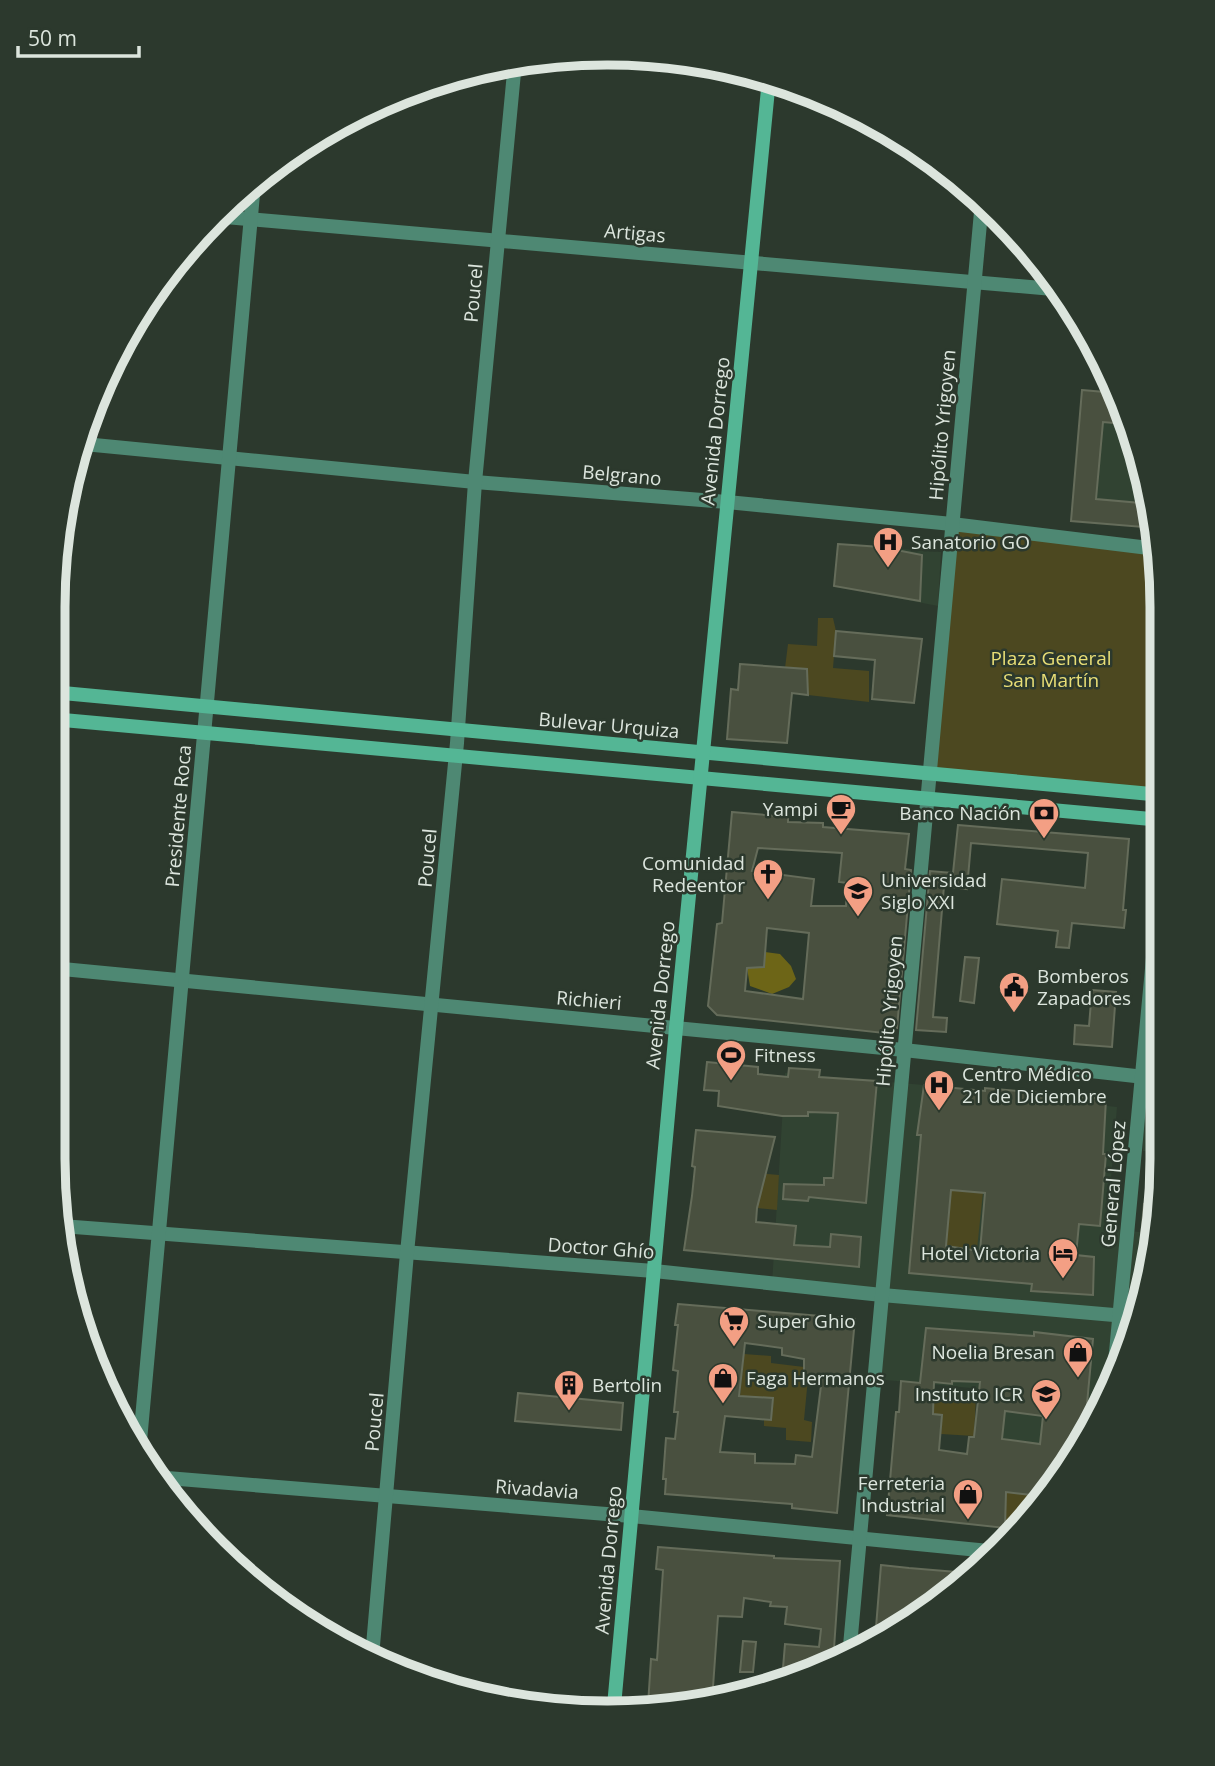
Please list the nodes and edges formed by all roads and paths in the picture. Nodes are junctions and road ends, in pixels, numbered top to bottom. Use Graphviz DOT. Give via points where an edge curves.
graph roads {
  1 [pos="514,73"];
  2 [pos="768,89"];
  3 [pos="253,197"];
  4 [pos="981,214"];
  5 [pos="230,218"];
  6 [pos="251,220"];
  7 [pos="497,240"];
  8 [pos="751,263"];
  9 [pos="974,282"];
  10 [pos="1046,288"];
  11 [pos="90,445"];
  12 [pos="229,459"];
  13 [pos="475,482"];
  14 [pos="727,502"];
  15 [pos="953,524"];
  16 [pos="1147,548"];
  17 [pos="65,693"];
  18 [pos="207,706"];
  19 [pos="65,720"];
  20 [pos="458,730"];
  21 [pos="204,733"];
  22 [pos="704,753"];
  23 [pos="456,756"];
  24 [pos="929,774"];
  25 [pos="701,778"];
  26 [pos="1150,794"];
  27 [pos="927,799"];
  28 [pos="1150,819"];
  29 [pos="65,969"];
  30 [pos="182,981"];
  31 [pos="1150,1001"];
  32 [pos="433,1004"];
  33 [pos="676,1028"];
  34 [pos="904,1049"];
  35 [pos="1143,1076"];
  36 [pos="1150,1077"];
  37 [pos="69,1227"];
  38 [pos="159,1233"];
  39 [pos="407,1253"];
  40 [pos="654,1272"];
  41 [pos="882,1295"];
  42 [pos="1119,1316"];
  43 [pos="1126,1316"];
  44 [pos="1116,1346"];
  45 [pos="141,1436"];
  46 [pos="169,1478"];
  47 [pos="387,1497"];
  48 [pos="631,1516"];
  49 [pos="860,1539"];
  50 [pos="982,1550"];
  51 [pos="850,1644"];
  52 [pos="373,1648"];
  53 [pos="614,1701"];
  1 -- 7 [label="street, Poucel"];
  2 -- 8 [label="main road, Avenida Dorrego"];
  3 -- 6 [label="street, Presidente Roca"];
  4 -- 9 [label="street, Hipólito Yrigoyen"];
  5 -- 6 [label="street, Artigas"];
  6 -- 7 [label="street, Artigas"];
  6 -- 12 [label="street, Presidente Roca"];
  7 -- 8 [label="street, Artigas"];
  7 -- 13 [label="street, Poucel"];
  8 -- 9 [label="street, Artigas"];
  8 -- 14 [label="main road, Avenida Dorrego"];
  9 -- 10 [label="street, Artigas"];
  9 -- 15 [label="street, Hipólito Yrigoyen"];
  11 -- 12 [label="street, Belgrano"];
  12 -- 13 [label="street, Belgrano"];
  12 -- 18 [label="street, Presidente Roca"];
  13 -- 14 [label="street, Belgrano"];
  13 -- 20 [label="street, Poucel"];
  14 -- 15 [label="street, Belgrano"];
  14 -- 22 [label="main road, Avenida Dorrego"];
  15 -- 16 [label="street, Belgrano"];
  15 -- 24 [label="street, Hipólito Yrigoyen"];
  17 -- 18 [label="main road, Bulevar Urquiza"];
  18 -- 20 [label="main road, Bulevar Urquiza"];
  18 -- 21 [label="street, Presidente Roca"];
  19 -- 21 [label="main road"];
  20 -- 22 [label="main road, Bulevar Urquiza"];
  20 -- 23 [label="street, Poucel"];
  21 -- 23 [label="main road"];
  21 -- 30 [label="street, Presidente Roca"];
  22 -- 24 [label="main road, Bulevar Urquiza"];
  22 -- 25 [label="main road, Avenida Dorrego"];
  23 -- 25 [label="main road"];
  23 -- 32 [label="street, Poucel"];
  24 -- 26 [label="main road, Bulevar Urquiza"];
  24 -- 27 [label="street, Hipólito Yrigoyen"];
  25 -- 27 [label="main road"];
  25 -- 33 [label="main road, Avenida Dorrego"];
  27 -- 28 [label="main road"];
  27 -- 34 [label="street, Hipólito Yrigoyen"];
  29 -- 30 [label="street, Richieri"];
  30 -- 32 [label="street, Richieri"];
  30 -- 38 [label="street, Presidente Roca"];
  31 -- 35 [label="street, General López"];
  32 -- 33 [label="street, Richieri"];
  32 -- 39 [label="street, Poucel"];
  33 -- 34 [label="street, Richieri"];
  33 -- 40 [label="main road, Avenida Dorrego"];
  34 -- 35 [label="street, Richieri"];
  34 -- 41 [label="street, Hipólito Yrigoyen"];
  35 -- 36 [label="street, Richieri"];
  35 -- 42 [label="street, General López"];
  37 -- 38 [label="street, Doctor Ghío"];
  38 -- 39 [label="street, Doctor Ghío"];
  38 -- 45 [label="street, Presidente Roca"];
  39 -- 40 [label="street, Doctor Ghío"];
  39 -- 47 [label="street, Poucel"];
  40 -- 41 [label="street, Doctor Ghío"];
  40 -- 48 [label="main road, Avenida Dorrego"];
  41 -- 42 [label="street, Doctor Ghío"];
  41 -- 49 [label="street, Hipólito Yrigoyen"];
  42 -- 43 [label="street, Doctor Ghío"];
  42 -- 44 [label="street, General López"];
  46 -- 47 [label="street, Rivadavia"];
  47 -- 48 [label="street, Rivadavia"];
  47 -- 52 [label="street, Poucel"];
  48 -- 49 [label="street, Rivadavia"];
  48 -- 53 [label="main road, Avenida Dorrego"];
  49 -- 50 [label="street, Rivadavia"];
  49 -- 51 [label="street, Hipólito Yrigoyen"];
}
